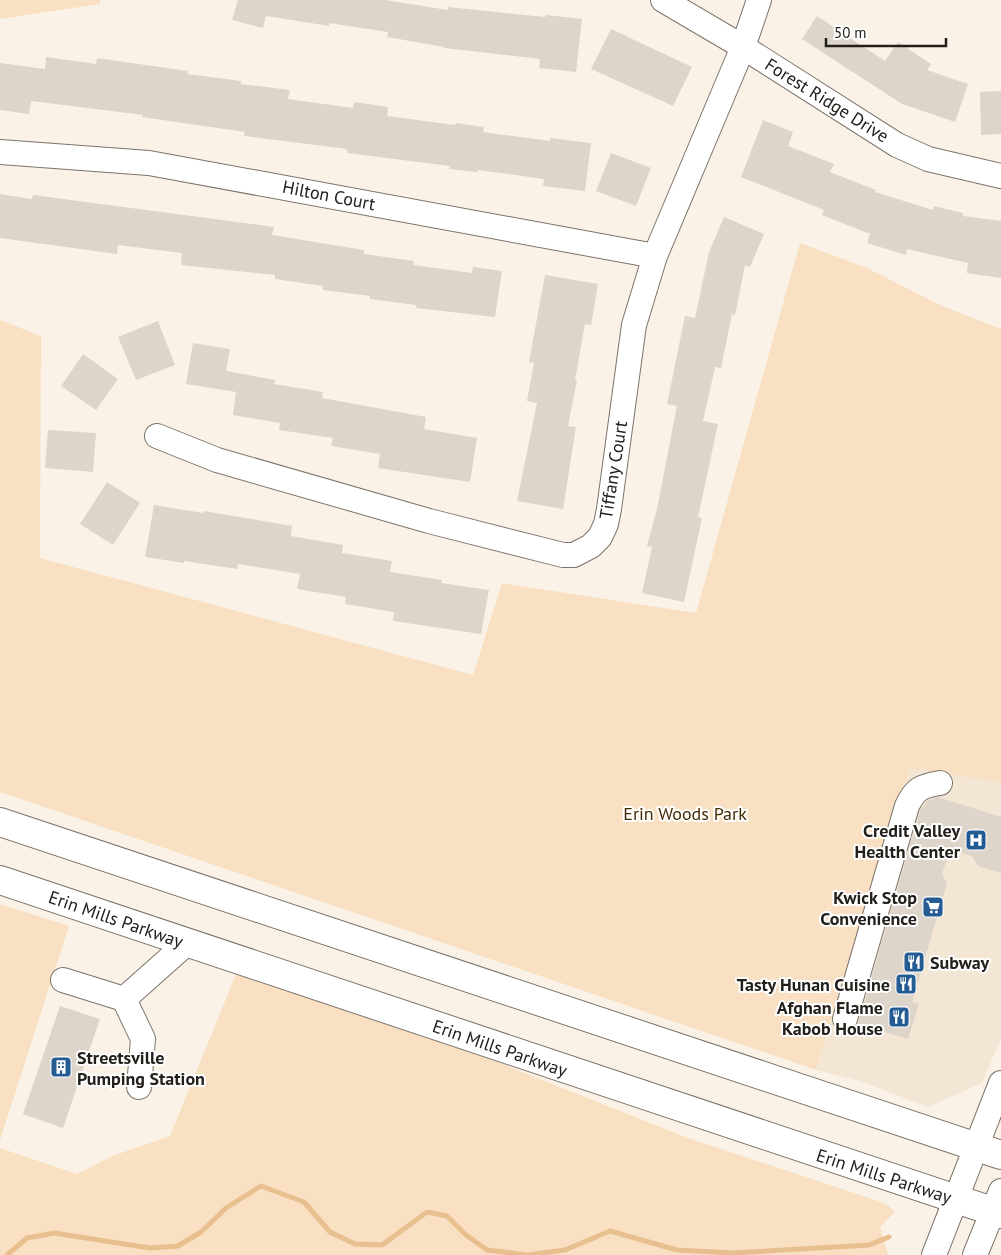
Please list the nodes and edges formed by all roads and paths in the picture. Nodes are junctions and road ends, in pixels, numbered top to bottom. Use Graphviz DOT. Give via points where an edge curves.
graph roads {
  1 [pos="663,0"];
  2 [pos="759,0"];
  3 [pos="743,47"];
  4 [pos="0,152"];
  5 [pos="1001,176"];
  6 [pos="655,256"];
  7 [pos="157,436"];
  8 [pos="940,783"];
  9 [pos="0,822"];
  10 [pos="0,880"];
  11 [pos="187,943"];
  12 [pos="63,980"];
  13 [pos="124,998"];
  14 [pos="845,1019"];
  15 [pos="1001,1083"];
  16 [pos="139,1087"];
  17 [pos="989,1150"];
  18 [pos="956,1200"];
  19 [pos="998,1206"];
  20 [pos="934,1255"];
  21 [pos="975,1255"];
  1 -- 3 [label="street, Forest Ridge Drive"];
  2 -- 3 [label="street, Tiffany Court"];
  3 -- 5 [label="street, Forest Ridge Drive" via="897,145 928,159"];
  3 -- 6 [label="street, Tiffany Court"];
  4 -- 6 [label="street, Hilton Court" via="149,163"];
  6 -- 7 [label="street, Tiffany Court" via="634,325 606,524 592,546 574,555 429,521 217,460"];
  8 -- 14 [label="street" via="927,785 913,794 907,806"];
  9 -- 17 [label="main road"];
  10 -- 11 [label="main road, Erin Mills Parkway"];
  11 -- 13 [label="street"];
  11 -- 18 [label="main road, Erin Mills Parkway"];
  12 -- 13 [label="street"];
  13 -- 16 [label="street" via="143,1038"];
  15 -- 17 [label="street"];
  17 -- 18 [label="street"];
  18 -- 19 [label="main road, Erin Mills Parkway"];
  18 -- 20 [label="street"];
  19 -- 21 [label="street"];
}
